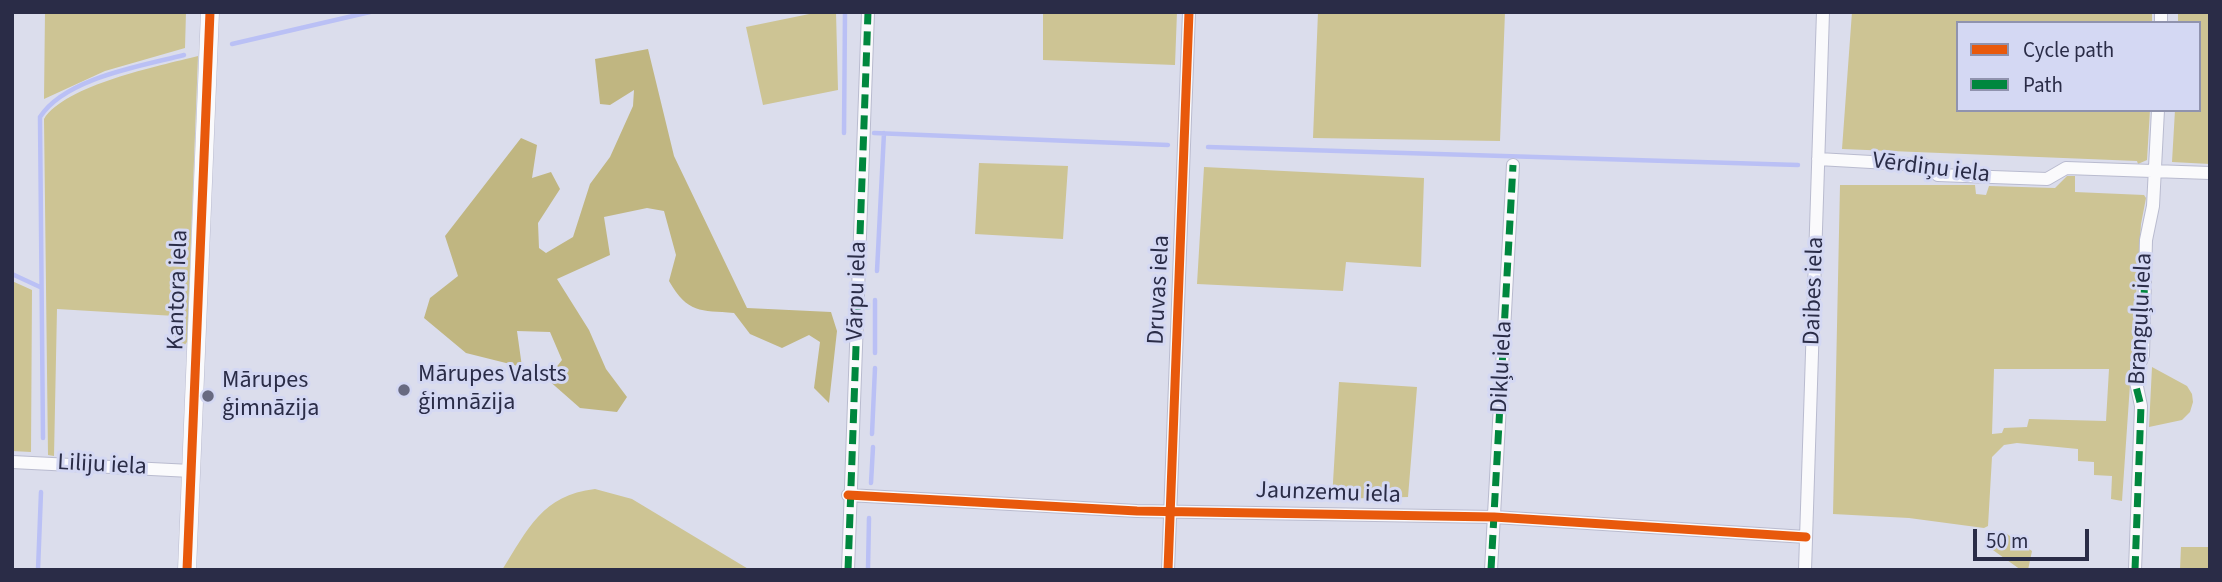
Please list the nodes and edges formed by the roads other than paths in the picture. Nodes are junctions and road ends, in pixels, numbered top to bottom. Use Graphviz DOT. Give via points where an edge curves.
graph roads {
  1 [pos="210,12"];
  2 [pos="868,12"];
  3 [pos="1189,12"];
  4 [pos="1823,12"];
  5 [pos="2158,112"];
  6 [pos="1818,159"];
  7 [pos="1513,164"];
  8 [pos="2155,172"];
  9 [pos="2210,173"];
  10 [pos="12,462"];
  11 [pos="191,471"];
  12 [pos="848,495"];
  13 [pos="1169,511"];
  14 [pos="1494,517"];
  15 [pos="1806,537"];
  16 [pos="187,570"];
  17 [pos="848,570"];
  18 [pos="1168,570"];
  19 [pos="1491,570"];
  20 [pos="1805,570"];
  21 [pos="2135,570"];
  1 -- 11 [label="main road, Kantora iela"];
  2 -- 12 [label="street, Vārpu iela"];
  3 -- 13 [label="street, Druvas iela"];
  4 -- 6 [label="street, Daibes iela"];
  5 -- 8 [label="street, Branguļu iela"];
  6 -- 8 [label="street, Vērdiņu iela" via="1924,165 1938,175 1960,176 2047,179 2066,168"];
  6 -- 15 [label="street, Daibes iela"];
  7 -- 14 [label="street, Dikļu iela"];
  8 -- 9 [label="street, Vērdiņu iela"];
  8 -- 21 [label="street, Branguļu iela" via="2146,240 2143,355 2135,377 2141,406"];
  10 -- 11 [label="street, Liliju iela"];
  11 -- 16 [label="main road, Kantora iela"];
  12 -- 13 [label="street, Jaunzemu iela"];
  12 -- 17 [label="street, Vārpu iela"];
  13 -- 14 [label="street, Jaunzemu iela"];
  13 -- 18 [label="street, Druvas iela"];
  14 -- 15 [label="street, Jaunzemu iela"];
  14 -- 19 [label="street, Dikļu iela"];
  15 -- 20 [label="street, Daibes iela"];
}
